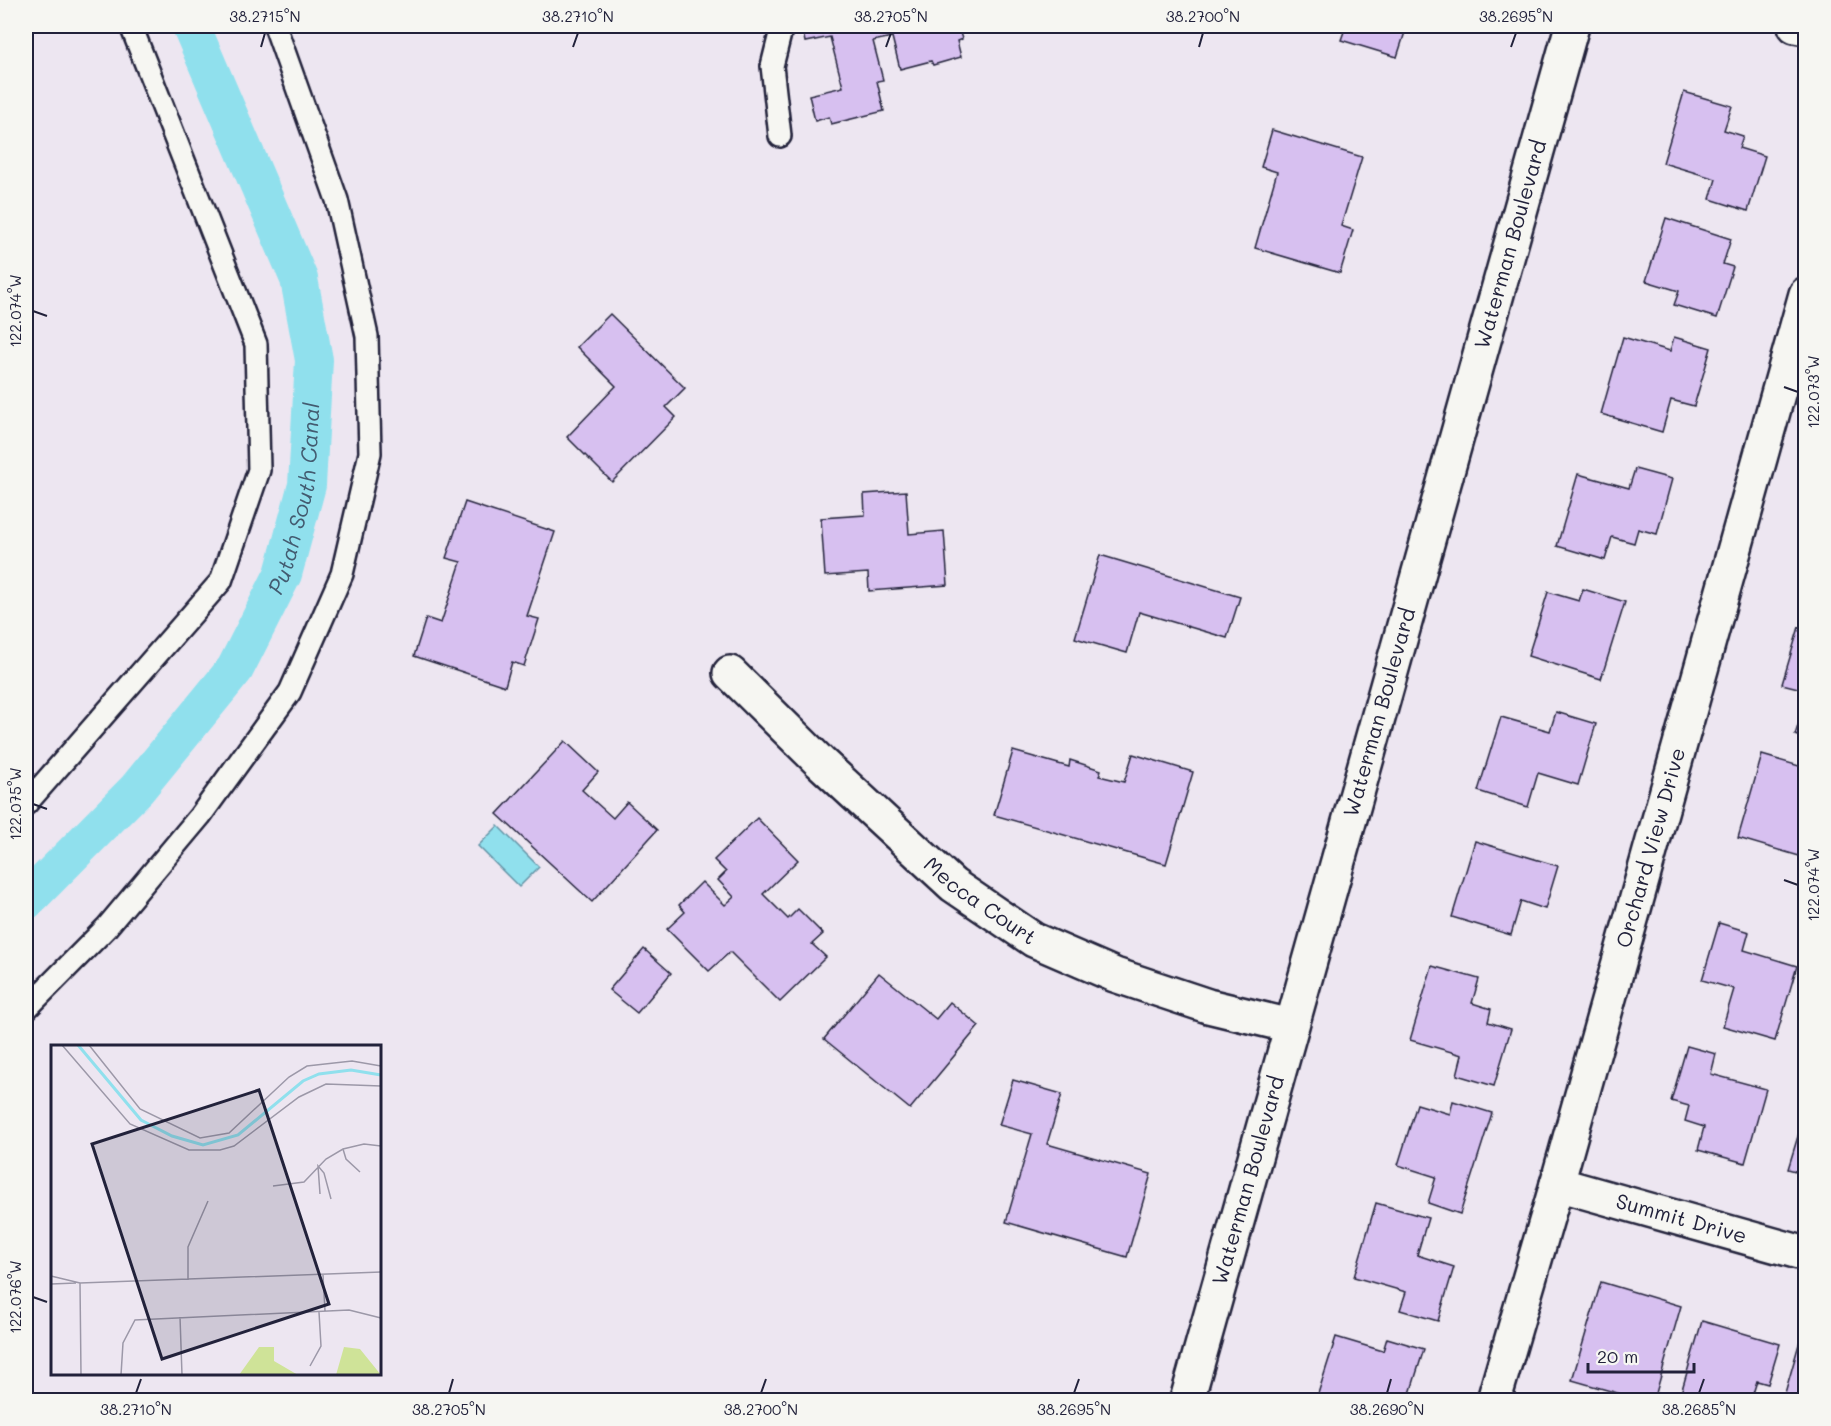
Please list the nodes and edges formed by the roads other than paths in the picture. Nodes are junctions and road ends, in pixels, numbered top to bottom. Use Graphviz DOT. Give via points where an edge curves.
graph roads {
  1 [pos="131,26"];
  2 [pos="275,26"];
  3 [pos="782,26"];
  4 [pos="1572,26"];
  5 [pos="1795,26"];
  6 [pos="1806,28"];
  7 [pos="780,136"];
  8 [pos="1806,294"];
  9 [pos="730,673"];
  10 [pos="26,804"];
  11 [pos="26,1009"];
  12 [pos="1291,1026"];
  13 [pos="1557,1184"];
  14 [pos="1806,1254"];
  15 [pos="1187,1401"];
  16 [pos="1494,1401"];
  1 -- 10 [label="lane" via="256,344 259,470 221,581"];
  2 -- 11 [label="lane" via="337,200 367,336 370,453 342,574 290,692 200,816 106,928"];
  3 -- 7 [label="lane" via="772,66"];
  4 -- 12 [label="street, Waterman Boulevard"];
  5 -- 6 [label="street"];
  8 -- 13 [label="street, Orchard View Drive"];
  9 -- 12 [label="street, Mecca Court" via="953,885 1034,940 1115,975 1208,1006"];
  12 -- 15 [label="street, Waterman Boulevard"];
  13 -- 14 [label="street, Summit Drive"];
  13 -- 16 [label="street, Orchard View Drive"];
}
